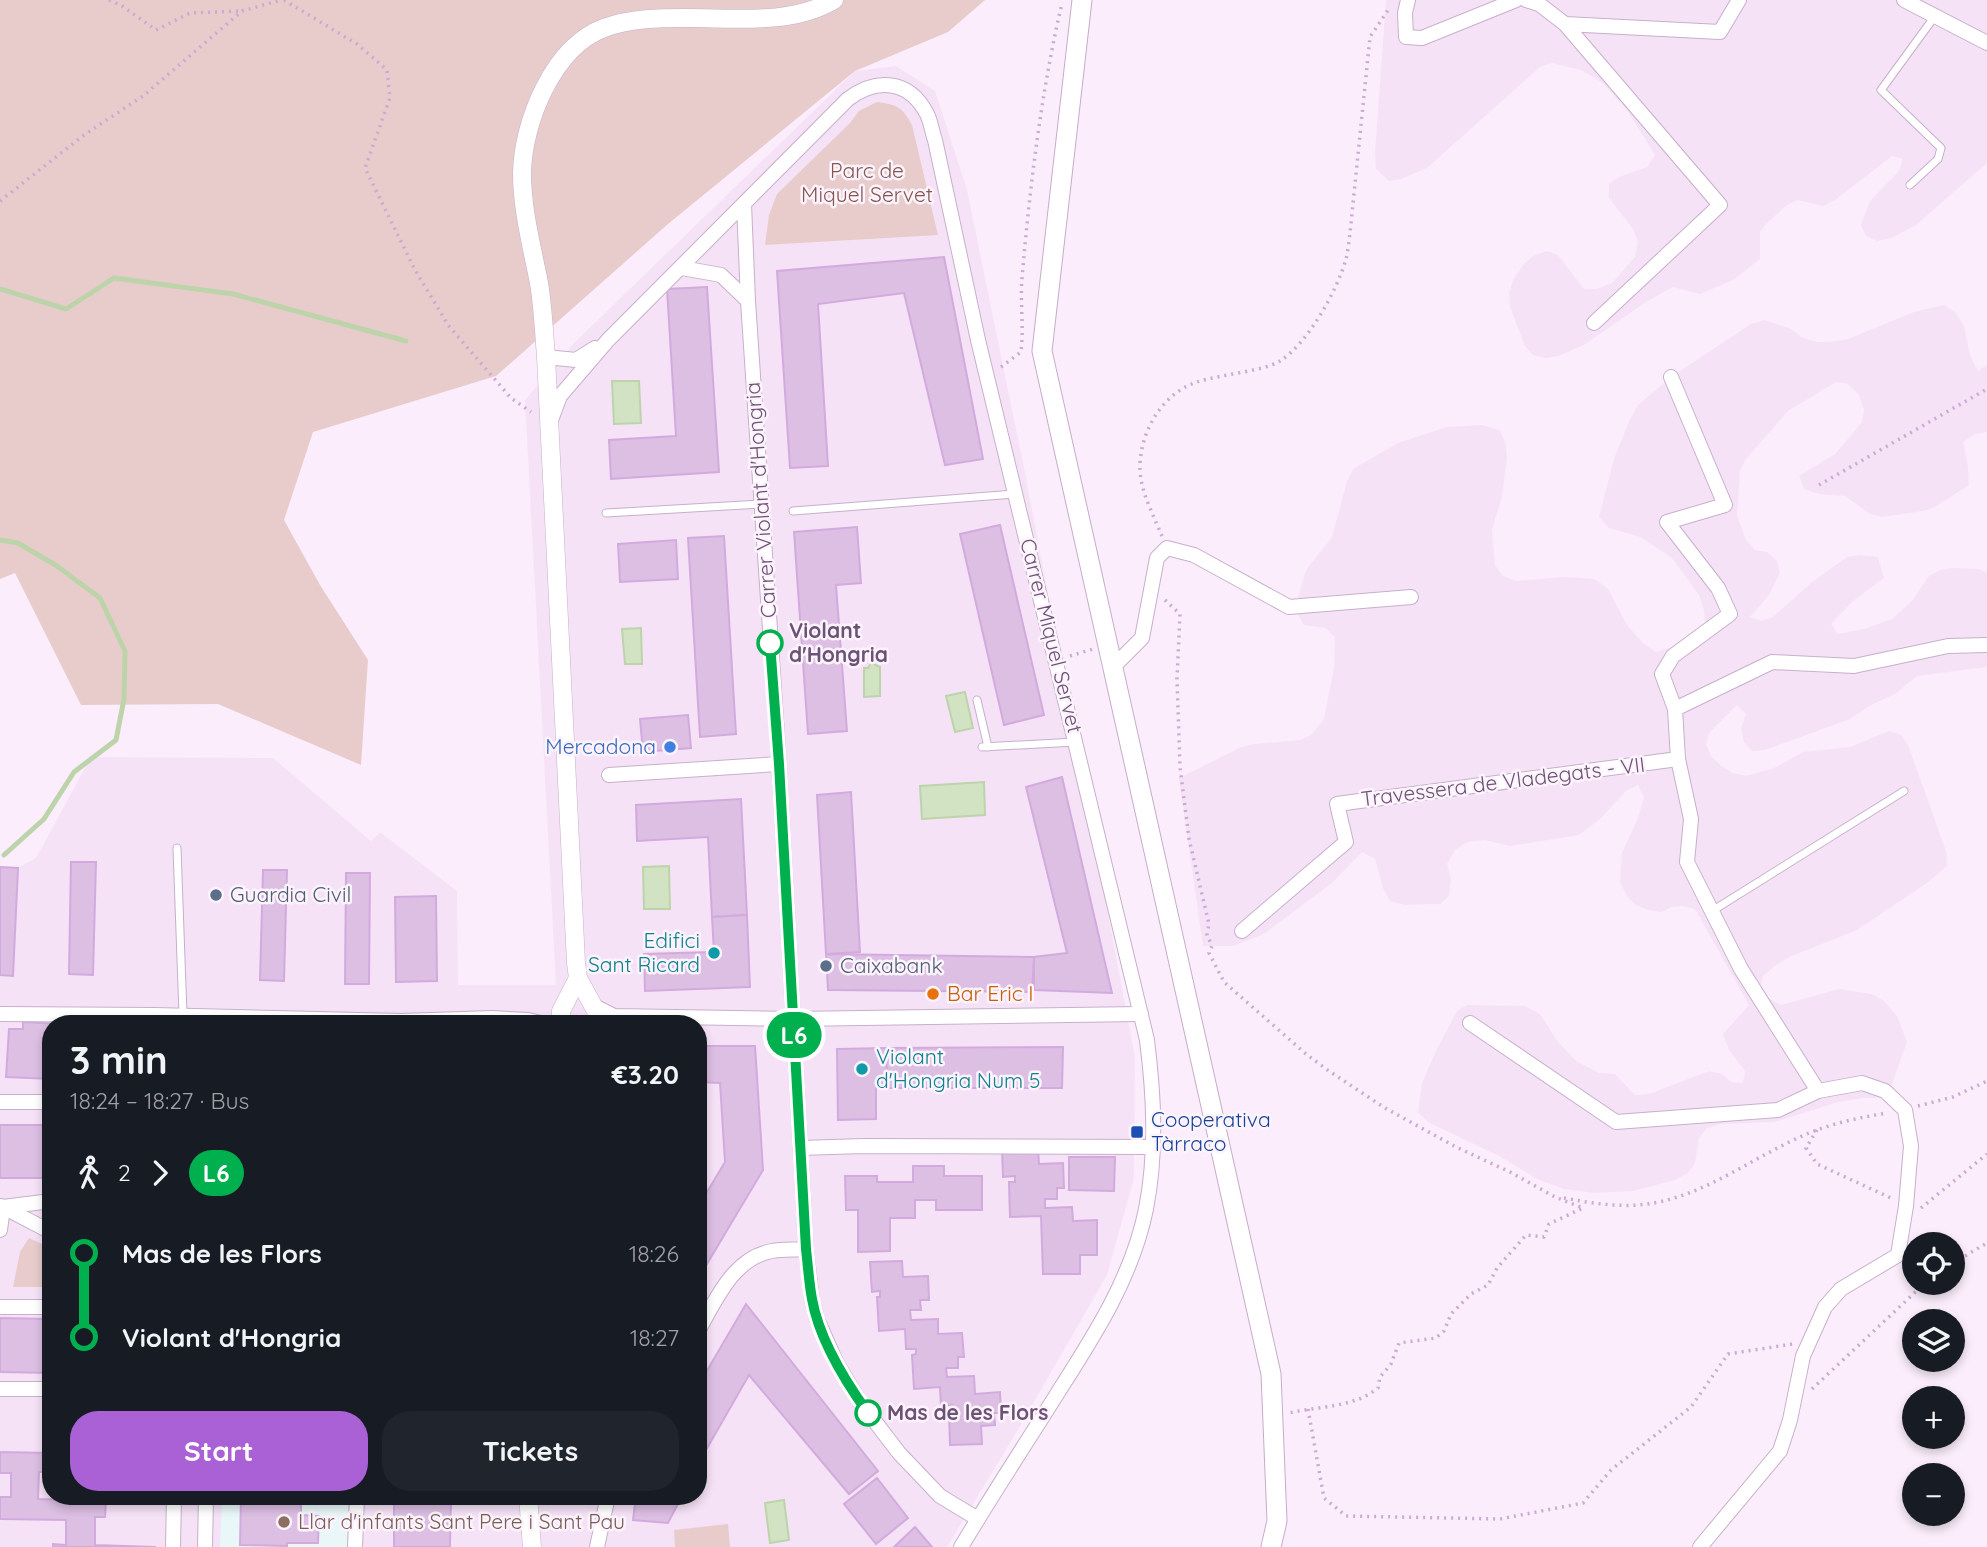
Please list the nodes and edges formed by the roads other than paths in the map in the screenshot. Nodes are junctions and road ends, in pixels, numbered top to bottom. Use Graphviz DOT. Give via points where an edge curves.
graph roads {
  1 [pos="834,0"];
  2 [pos="1082,0"];
  3 [pos="1408,0"];
  4 [pos="1516,0"];
  5 [pos="1526,0"];
  6 [pos="1739,0"];
  7 [pos="1904,0"];
  8 [pos="1936,16"];
  9 [pos="1565,24"];
  10 [pos="1987,43"];
  11 [pos="1910,185"];
  12 [pos="744,204"];
  13 [pos="682,268"];
  14 [pos="748,301"];
  15 [pos="1594,323"];
  16 [pos="608,340"];
  17 [pos="546,357"];
  18 [pos="1671,377"];
  19 [pos="550,425"];
  20 [pos="1016,494"];
  21 [pos="761,504"];
  22 [pos="793,511"];
  23 [pos="606,513"];
  24 [pos="1412,597"];
  25 [pos="1987,645"];
  26 [pos="1113,667"];
  27 [pos="977,700"];
  28 [pos="1675,709"];
  29 [pos="1076,742"];
  30 [pos="1678,759"];
  31 [pos="779,764"];
  32 [pos="609,775"];
  33 [pos="1904,791"];
  34 [pos="177,848"];
  35 [pos="1712,911"];
  36 [pos="1242,930"];
  37 [pos="578,978"];
  38 [pos="592,1004"];
  39 [pos="563,1013"];
  40 [pos="0,1014"];
  41 [pos="1141,1014"];
  42 [pos="42,1015"];
  43 [pos="183,1015"];
  44 [pos="597,1015"];
  45 [pos="612,1015"];
  46 [pos="707,1017"];
  47 [pos="793,1018"];
  48 [pos="1470,1023"];
  49 [pos="1818,1091"];
  50 [pos="0,1102"];
  51 [pos="42,1102"];
  52 [pos="1153,1147"];
  53 [pos="800,1148"];
  54 [pos="42,1201"];
  55 [pos="1,1207"];
  56 [pos="42,1228"];
  57 [pos="0,1230"];
  58 [pos="806,1249"];
  59 [pos="0,1307"];
  60 [pos="42,1307"];
  61 [pos="707,1316"];
  62 [pos="0,1389"];
  63 [pos="42,1389"];
  64 [pos="174,1505"];
  65 [pos="206,1505"];
  66 [pos="357,1505"];
  67 [pos="529,1505"];
  68 [pos="606,1505"];
  69 [pos="978,1519"];
  70 [pos="173,1547"];
  71 [pos="205,1547"];
  72 [pos="355,1547"];
  73 [pos="532,1547"];
  74 [pos="597,1547"];
  75 [pos="961,1547"];
  76 [pos="1271,1547"];
  77 [pos="1700,1547"];
  1 -- 17 [label="street" via="798,14 658,18 618,24 593,32 558,65 534,117 522,175"];
  2 -- 26 [label="main road" via="1042,351"];
  3 -- 4 [label="street" via="1406,37 1422,38"];
  5 -- 9 [label="street"];
  6 -- 9 [label="street" via="1720,32"];
  7 -- 8 [label="street"];
  8 -- 10 [label="street"];
  8 -- 11 [label="lane" via="1881,90 1941,148 1938,159"];
  9 -- 15 [label="street" via="1720,205"];
  12 -- 13 [label="street, Carrer Miquel Servet"];
  12 -- 14 [label="street, Carrer Violant d'Hongria"];
  12 -- 20 [label="street, Carrer Miquel Servet" via="863,88 906,90 926,113 935,140"];
  13 -- 14 [label="street" via="720,275"];
  13 -- 16 [label="street, Carrer Miquel Servet"];
  14 -- 21 [label="street, Carrer Violant d'Hongria"];
  16 -- 17 [label="street, Carrer Miquel Servet" via="576,360"];
  16 -- 19 [label="street, Carrer Miquel Servet" via="560,396"];
  17 -- 19 [label="street"];
  18 -- 28 [label="street" via="1725,505 1667,522 1718,588 1730,614 1673,656 1662,674"];
  19 -- 37 [label="street"];
  20 -- 22 [label="lane"];
  20 -- 29 [label="street, Carrer Miquel Servet"];
  21 -- 23 [label="lane"];
  21 -- 31 [label="street, Carrer Violant d'Hongria"];
  24 -- 26 [label="street" via="1289,607 1194,555 1167,548 1157,558 1142,638"];
  25 -- 28 [label="street" via="1948,646 1854,666 1772,662"];
  26 -- 76 [label="main road" via="1271,1374 1277,1521"];
  27 -- 29 [label="lane" via="985,747"];
  28 -- 30 [label="street"];
  29 -- 41 [label="street, Carrer Miquel Servet"];
  30 -- 35 [label="street" via="1691,819 1687,862"];
  30 -- 36 [label="street, Travessera de Vladegats - VII" via="1336,804 1346,842"];
  31 -- 32 [label="street"];
  31 -- 47 [label="street, Carrer Violant d'Hongria"];
  33 -- 35 [label="lane"];
  34 -- 43 [label="lane"];
  35 -- 49 [label="street" via="1741,969"];
  37 -- 38 [label="street"];
  37 -- 39 [label="street"];
  38 -- 39 [label="street" via="578,999"];
  38 -- 44 [label="street"];
  38 -- 45 [label="street"];
  40 -- 42 [label="street"];
  41 -- 47 [label="street"];
  41 -- 52 [label="street, Carrer Miquel Servet" via="1153,1092"];
  46 -- 47 [label="street"];
  47 -- 53 [label="street, Carrer Violant d'Hongria"];
  48 -- 49 [label="street" via="1616,1122 1778,1110"];
  49 -- 77 [label="street" via="1862,1083 1885,1091 1905,1110 1911,1146 1898,1255 1841,1289 1825,1307 1803,1356 1780,1451"];
  50 -- 51 [label="street"];
  52 -- 53 [label="street"];
  52 -- 69 [label="street, Carrer Miquel Servet" via="1146,1210 1122,1284"];
  53 -- 58 [label="street, Carrer Violant d'Hongria"];
  54 -- 55 [label="street"];
  55 -- 56 [label="street"];
  55 -- 57 [label="street"];
  58 -- 61 [label="street" via="771,1251 740,1266"];
  58 -- 69 [label="street, Carrer Violant d'Hongria" via="817,1319 860,1402 940,1496"];
  59 -- 60 [label="street"];
  62 -- 63 [label="street"];
  64 -- 70 [label="street"];
  65 -- 71 [label="street"];
  66 -- 72 [label="street"];
  67 -- 73 [label="street"];
  68 -- 74 [label="street"];
  69 -- 75 [label="street, Carrer Miquel Servet"];
}
